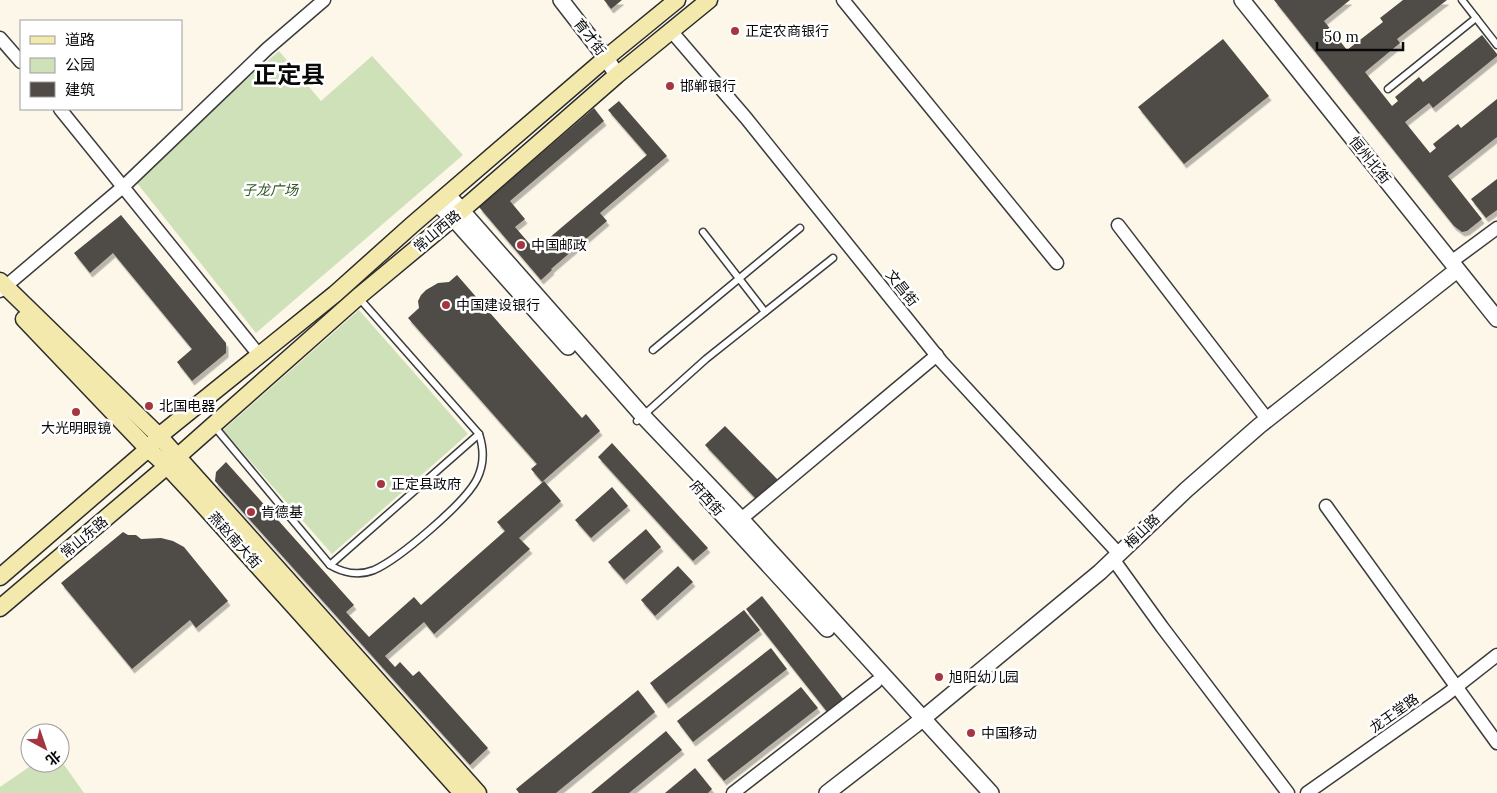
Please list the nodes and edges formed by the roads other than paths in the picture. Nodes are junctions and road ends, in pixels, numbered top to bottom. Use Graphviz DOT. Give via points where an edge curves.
graph roads {
  1 [pos="324,0"];
  2 [pos="561,0"];
  3 [pos="677,0"];
  4 [pos="709,0"];
  5 [pos="844,0"];
  6 [pos="1242,0"];
  7 [pos="1462,0"];
  8 [pos="1476,18"];
  9 [pos="672,32"];
  10 [pos="0,38"];
  11 [pos="1497,46"];
  12 [pos="606,58"];
  13 [pos="20,61"];
  14 [pos="618,76"];
  15 [pos="1388,89"];
  16 [pos="61,110"];
  17 [pos="124,186"];
  18 [pos="443,200"];
  19 [pos="457,215"];
  20 [pos="1118,225"];
  21 [pos="800,228"];
  22 [pos="1497,228"];
  23 [pos="703,232"];
  24 [pos="833,258"];
  25 [pos="1056,263"];
  26 [pos="1454,266"];
  27 [pos="739,278"];
  28 [pos="1,288"];
  29 [pos="358,297"];
  30 [pos="765,312"];
  31 [pos="1497,319"];
  32 [pos="654,350"];
  33 [pos="259,355"];
  34 [pos="937,355"];
  35 [pos="640,419"];
  36 [pos="1267,419"];
  37 [pos="213,425"];
  38 [pos="479,434"];
  39 [pos="159,436"];
  40 [pos="148,449"];
  41 [pos="172,462"];
  42 [pos="1326,506"];
  43 [pos="737,522"];
  44 [pos="1116,556"];
  45 [pos="330,565"];
  46 [pos="0,577"];
  47 [pos="0,608"];
  48 [pos="1497,655"];
  49 [pos="876,682"];
  50 [pos="1457,687"];
  51 [pos="919,721"];
  52 [pos="1497,743"];
  53 [pos="462,793"];
  54 [pos="478,793"];
  55 [pos="733,793"];
  56 [pos="827,793"];
  57 [pos="977,793"];
  58 [pos="992,793"];
  59 [pos="1288,793"];
  60 [pos="1307,793"];
  1 -- 17 [label="street" via="267,49"];
  2 -- 12 [label="street, 育才街"];
  3 -- 12 [label="main road, 常山西路"];
  4 -- 9 [label="main road, 常山西路"];
  5 -- 25 [label="street"];
  6 -- 26 [label="street, 恒州北街"];
  7 -- 8 [label="lane"];
  8 -- 11 [label="lane"];
  8 -- 15 [label="lane"];
  9 -- 14 [label="main road, 常山西路"];
  9 -- 34 [label="street, 文昌街" via="746,118"];
  10 -- 13 [label="street"];
  12 -- 14 [label="street, 育才街"];
  12 -- 18 [label="main road, 常山西路"];
  14 -- 19 [label="main road, 常山西路"];
  16 -- 17 [label="street"];
  17 -- 28 [label="street"];
  17 -- 33 [label="street"];
  18 -- 19 [label="street, 府西街"];
  18 -- 33 [label="main road, 常山西路"];
  19 -- 29 [label="main road, 常山西路"];
  19 -- 35 [label="street, 府西街"];
  20 -- 36 [label="street"];
  21 -- 27 [label="lane"];
  22 -- 26 [label="street"];
  23 -- 27 [label="lane"];
  24 -- 30 [label="lane"];
  26 -- 31 [label="street, 恒州北街"];
  26 -- 36 [label="street, 梅山路"];
  27 -- 30 [label="lane"];
  27 -- 32 [label="lane"];
  28 -- 39 [label="main road"];
  28 -- 40 [label="main road, 燕赵南大街"];
  29 -- 37 [label="main road, 常山西路"];
  29 -- 38 [label="lane"];
  30 -- 35 [label="lane" via="706,359"];
  33 -- 39 [label="main road, 常山西路"];
  34 -- 43 [label="street"];
  34 -- 44 [label="street, 文昌街"];
  35 -- 43 [label="street, 府西街"];
  36 -- 44 [label="street, 梅山路"];
  37 -- 41 [label="main road, 常山西路"];
  37 -- 45 [label="lane"];
  38 -- 45 [label="lane"];
  38 -- 45 [label="lane" via="483,447 477,479 444,516 396,556 373,570 354,574"];
  39 -- 40 [label="main road, 常山西路"];
  39 -- 41 [label="main road"];
  40 -- 41 [label="main road, 燕赵南大街"];
  40 -- 46 [label="main road, 常山东路"];
  41 -- 47 [label="main road, 常山东路"];
  41 -- 53 [label="main road, 燕赵南大街"];
  41 -- 54 [label="main road"];
  42 -- 50 [label="street"];
  43 -- 49 [label="street, 府西街"];
  43 -- 51 [label="street"];
  44 -- 51 [label="street, 梅山路"];
  44 -- 59 [label="street, 文昌街" via="1162,627"];
  48 -- 50 [label="street, 龙王堂路"];
  49 -- 51 [label="street, 府西街"];
  49 -- 55 [label="street"];
  50 -- 52 [label="street"];
  50 -- 60 [label="street, 龙王堂路"];
  51 -- 56 [label="street, 梅山路"];
  51 -- 57 [label="street, 府西街"];
  51 -- 58 [label="street"];
}
